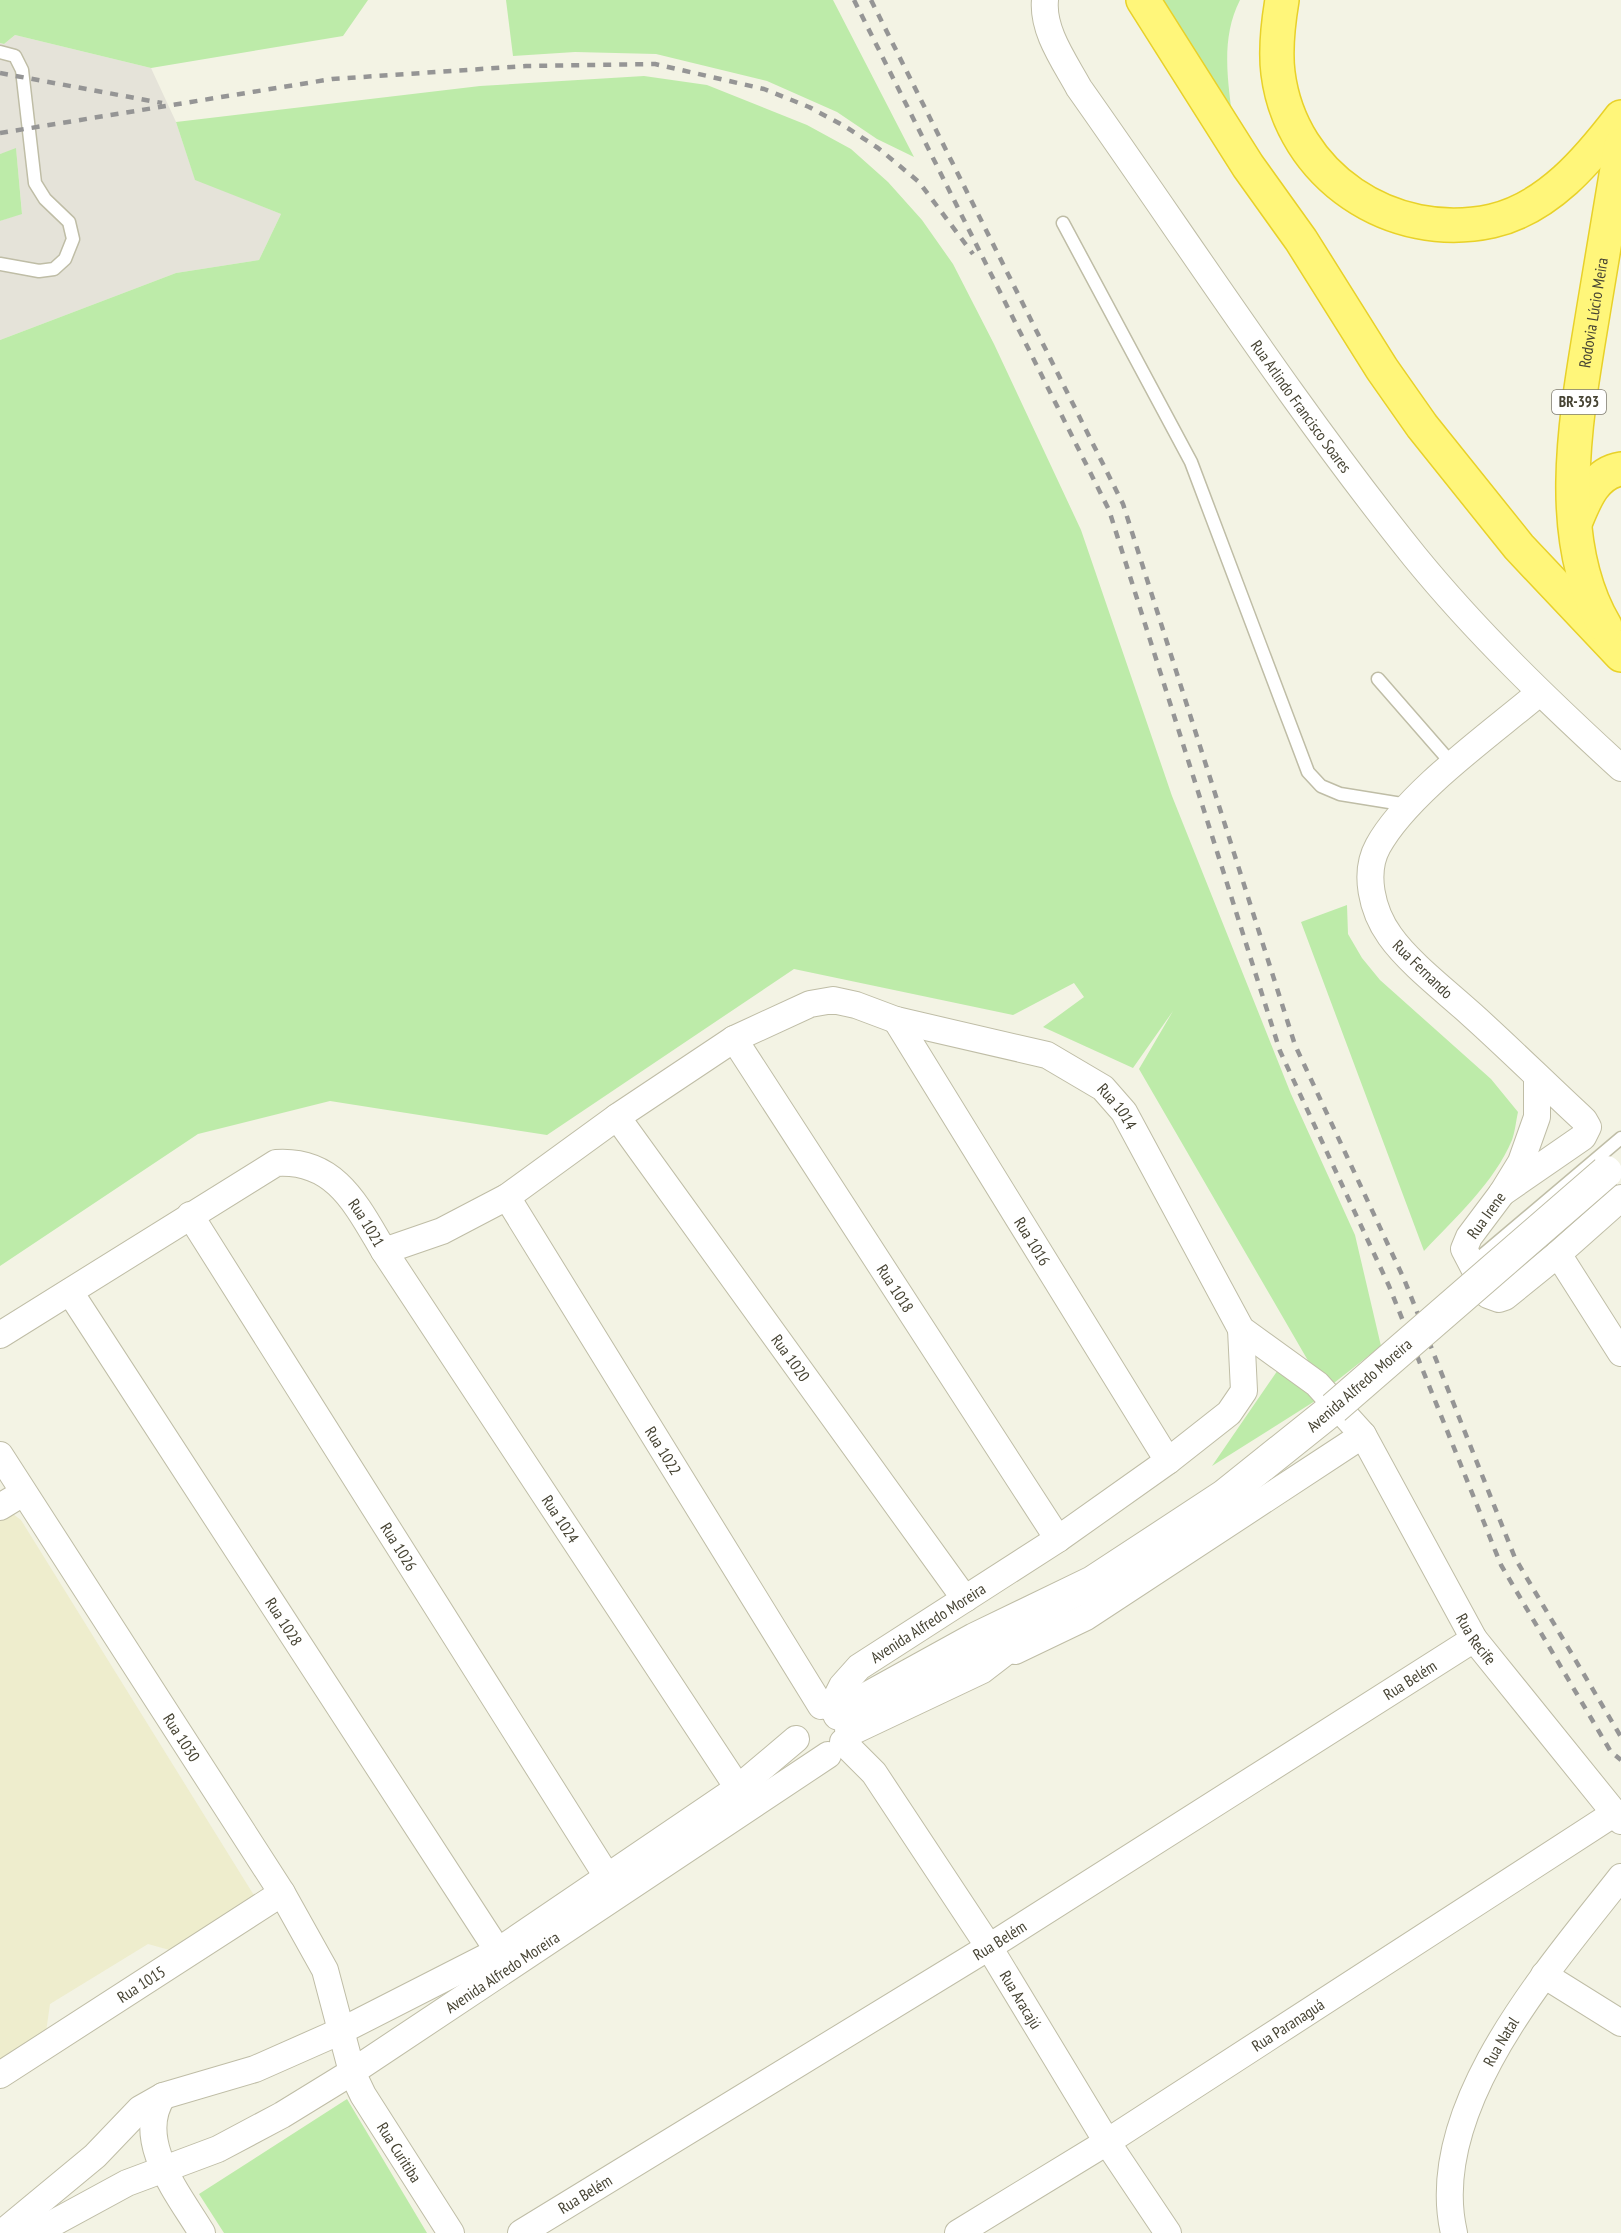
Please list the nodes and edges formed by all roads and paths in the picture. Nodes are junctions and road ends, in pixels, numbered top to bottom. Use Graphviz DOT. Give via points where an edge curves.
graph roads {
  1 [pos="1045,0"];
  2 [pos="1143,0"];
  3 [pos="1282,0"];
  4 [pos="0,52"];
  5 [pos="1621,117"];
  6 [pos="1621,145"];
  7 [pos="1063,223"];
  8 [pos="0,264"];
  9 [pos="1621,469"];
  10 [pos="1576,521"];
  11 [pos="1621,654"];
  12 [pos="1378,679"];
  13 [pos="1539,693"];
  14 [pos="1453,765"];
  15 [pos="1621,768"];
  16 [pos="1408,806"];
  17 [pos="896,1020"];
  18 [pos="734,1039"];
  19 [pos="1537,1077"];
  20 [pos="617,1117"];
  21 [pos="1621,1138"];
  22 [pos="1616,1177"];
  23 [pos="1502,1193"];
  24 [pos="507,1197"];
  25 [pos="190,1215"];
  26 [pos="384,1251"];
  27 [pos="1558,1254"];
  28 [pos="1472,1264"];
  29 [pos="70,1292"];
  30 [pos="1241,1329"];
  31 [pos="0,1335"];
  32 [pos="1621,1353"];
  33 [pos="1363,1435"];
  34 [pos="0,1455"];
  35 [pos="1168,1461"];
  36 [pos="23,1493"];
  37 [pos="0,1507"];
  38 [pos="1058,1539"];
  39 [pos="1087,1585"];
  40 [pos="965,1599"];
  41 [pos="1474,1639"];
  42 [pos="980,1668"];
  43 [pos="835,1726"];
  44 [pos="796,1739"];
  45 [pos="738,1788"];
  46 [pos="1618,1817"];
  47 [pos="1621,1876"];
  48 [pos="608,1878"];
  49 [pos="282,1893"];
  50 [pos="989,1947"];
  51 [pos="498,1951"];
  52 [pos="1544,1975"];
  53 [pos="1621,2023"];
  54 [pos="341,2031"];
  55 [pos="352,2072"];
  56 [pos="0,2076"];
  57 [pos="163,2096"];
  58 [pos="1107,2142"];
  59 [pos="165,2170"];
  60 [pos="39,2200"];
  61 [pos="0,2223"];
  62 [pos="2,2233"];
  63 [pos="35,2233"];
  64 [pos="202,2233"];
  65 [pos="451,2233"];
  66 [pos="521,2233"];
  67 [pos="958,2233"];
  68 [pos="1167,2233"];
  69 [pos="1454,2233"];
  1 -- 13 [label="street, Rua Arlindo Francisco Soares" via="1044,12 1054,41 1079,88 1346,468 1417,559"];
  2 -- 11 [label="highway" via="1248,166 1422,426 1519,547"];
  3 -- 5 [label="highway" via="1277,34 1278,73 1288,114 1323,169 1368,206 1394,217 1426,224 1459,224 1492,221 1520,210 1572,176"];
  4 -- 8 [label="lane" via="15,56 20,65 37,188 66,218 73,233 68,254 54,269 39,271"];
  6 -- 10 [label="highway, Rodovia Lúcio Meira / BR-393" via="1579,397"];
  7 -- 16 [label="lane" via="1191,462 1308,772 1321,786 1340,794"];
  9 -- 10 [label="highway" via="1596,483"];
  10 -- 11 [label="highway, Rodovia Lúcio Meira / BR-393" via="1584,578"];
  12 -- 14 [label="lane"];
  13 -- 14 [label="street, Rua Fernando"];
  13 -- 15 [label="street, Rua Arlindo Francisco Soares"];
  14 -- 16 [label="street, Rua Fernando"];
  16 -- 19 [label="street, Rua Fernando" via="1378,846 1371,869 1371,890 1378,914 1398,945"];
  17 -- 18 [label="street, Rua 1014" via="832,1000 810,1004"];
  17 -- 30 [label="street, Rua 1014" via="1047,1055 1103,1088 1124,1112"];
  17 -- 35 [label="street, Rua 1016"];
  18 -- 20 [label="street, Rua 1021"];
  18 -- 38 [label="street, Rua 1018"];
  19 -- 23 [label="street, Rua Irene" via="1537,1117 1531,1138"];
  19 -- 23 [label="street, Rua Fernando" via="1588,1127 1583,1137"];
  20 -- 24 [label="street, Rua 1021"];
  20 -- 40 [label="street, Rua 1020"];
  21 -- 28 [label="lane"];
  22 -- 27 [label="street"];
  22 -- 39 [label="street, Avenida Alfredo Moreira, bridge" via="1224,1496"];
  23 -- 28 [label="street, Rua Irene" via="1465,1244"];
  24 -- 26 [label="street, Rua 1021" via="442,1231"];
  24 -- 43 [label="street, Rua 1022"];
  25 -- 26 [label="street, Rua 1021" via="276,1163 297,1162 315,1167 336,1181"];
  25 -- 29 [label="street, Rua 1021"];
  25 -- 48 [label="street, Rua 1026"];
  26 -- 45 [label="street, Rua 1024"];
  27 -- 28 [label="street, Rua Irene" via="1499,1299 1488,1295"];
  27 -- 32 [label="street"];
  29 -- 31 [label="street, Rua 1021"];
  29 -- 51 [label="street, Rua 1028"];
  30 -- 33 [label="street, Rua 1014" via="1317,1384"];
  30 -- 35 [label="street, Avenida Alfredo Moreira" via="1244,1391 1228,1413"];
  33 -- 41 [label="street, Rua Recife"];
  33 -- 42 [label="street, Avenida Alfredo Moreira" via="1086,1617"];
  34 -- 36 [label="street, Rua 1030"];
  35 -- 38 [label="street, Avenida Alfredo Moreira"];
  36 -- 37 [label="street"];
  36 -- 49 [label="street, Rua 1030"];
  38 -- 40 [label="street, Avenida Alfredo Moreira"];
  39 -- 42 [label="street, Avenida Alfredo Moreira"];
  39 -- 43 [label="street, Avenida Alfredo Moreira" via="975,1639"];
  40 -- 43 [label="street, Avenida Alfredo Moreira" via="859,1667 843,1686"];
  41 -- 46 [label="street, Rua Recife"];
  41 -- 50 [label="street, Rua Belém"];
  42 -- 43 [label="street, Avenida Alfredo Moreira"];
  43 -- 44 [label="street" via="809,1754"];
  43 -- 44 [label="street" via="803,1712 797,1720"];
  43 -- 50 [label="street, Rua Aracajú" via="874,1773"];
  43 -- 55 [label="street, Avenida Alfredo Moreira"];
  44 -- 45 [label="street, Avenida Alfredo Moreira"];
  45 -- 48 [label="street, Avenida Alfredo Moreira"];
  46 -- 58 [label="street, Rua Paranaguá"];
  47 -- 52 [label="street, Rua Natal"];
  48 -- 51 [label="street, Avenida Alfredo Moreira"];
  49 -- 54 [label="street, Rua 1030" via="325,1970"];
  49 -- 56 [label="street, Rua 1015"];
  50 -- 58 [label="street, Rua Aracajú"];
  50 -- 66 [label="street, Rua Belém"];
  51 -- 54 [label="street, Avenida Alfredo Moreira"];
  52 -- 53 [label="street"];
  52 -- 69 [label="street, Rua Natal" via="1486,2067 1461,2120 1449,2177"];
  54 -- 55 [label="street, Rua Curitiba"];
  54 -- 57 [label="street, Avenida Alfredo Moreira" via="255,2069"];
  55 -- 59 [label="street, Avenida Alfredo Moreira" via="218,2149"];
  55 -- 65 [label="street, Rua Curitiba"];
  57 -- 59 [label="street" via="157,2105 153,2130"];
  57 -- 60 [label="street, Avenida Alfredo Moreira" via="140,2109 95,2156"];
  58 -- 67 [label="street, Rua Paranaguá"];
  58 -- 68 [label="street, Rua Aracajú"];
  59 -- 63 [label="street, Avenida Alfredo Moreira" via="96,2198"];
  59 -- 64 [label="street"];
  60 -- 61 [label="street"];
  60 -- 62 [label="street, Avenida Alfredo Moreira"];
}
